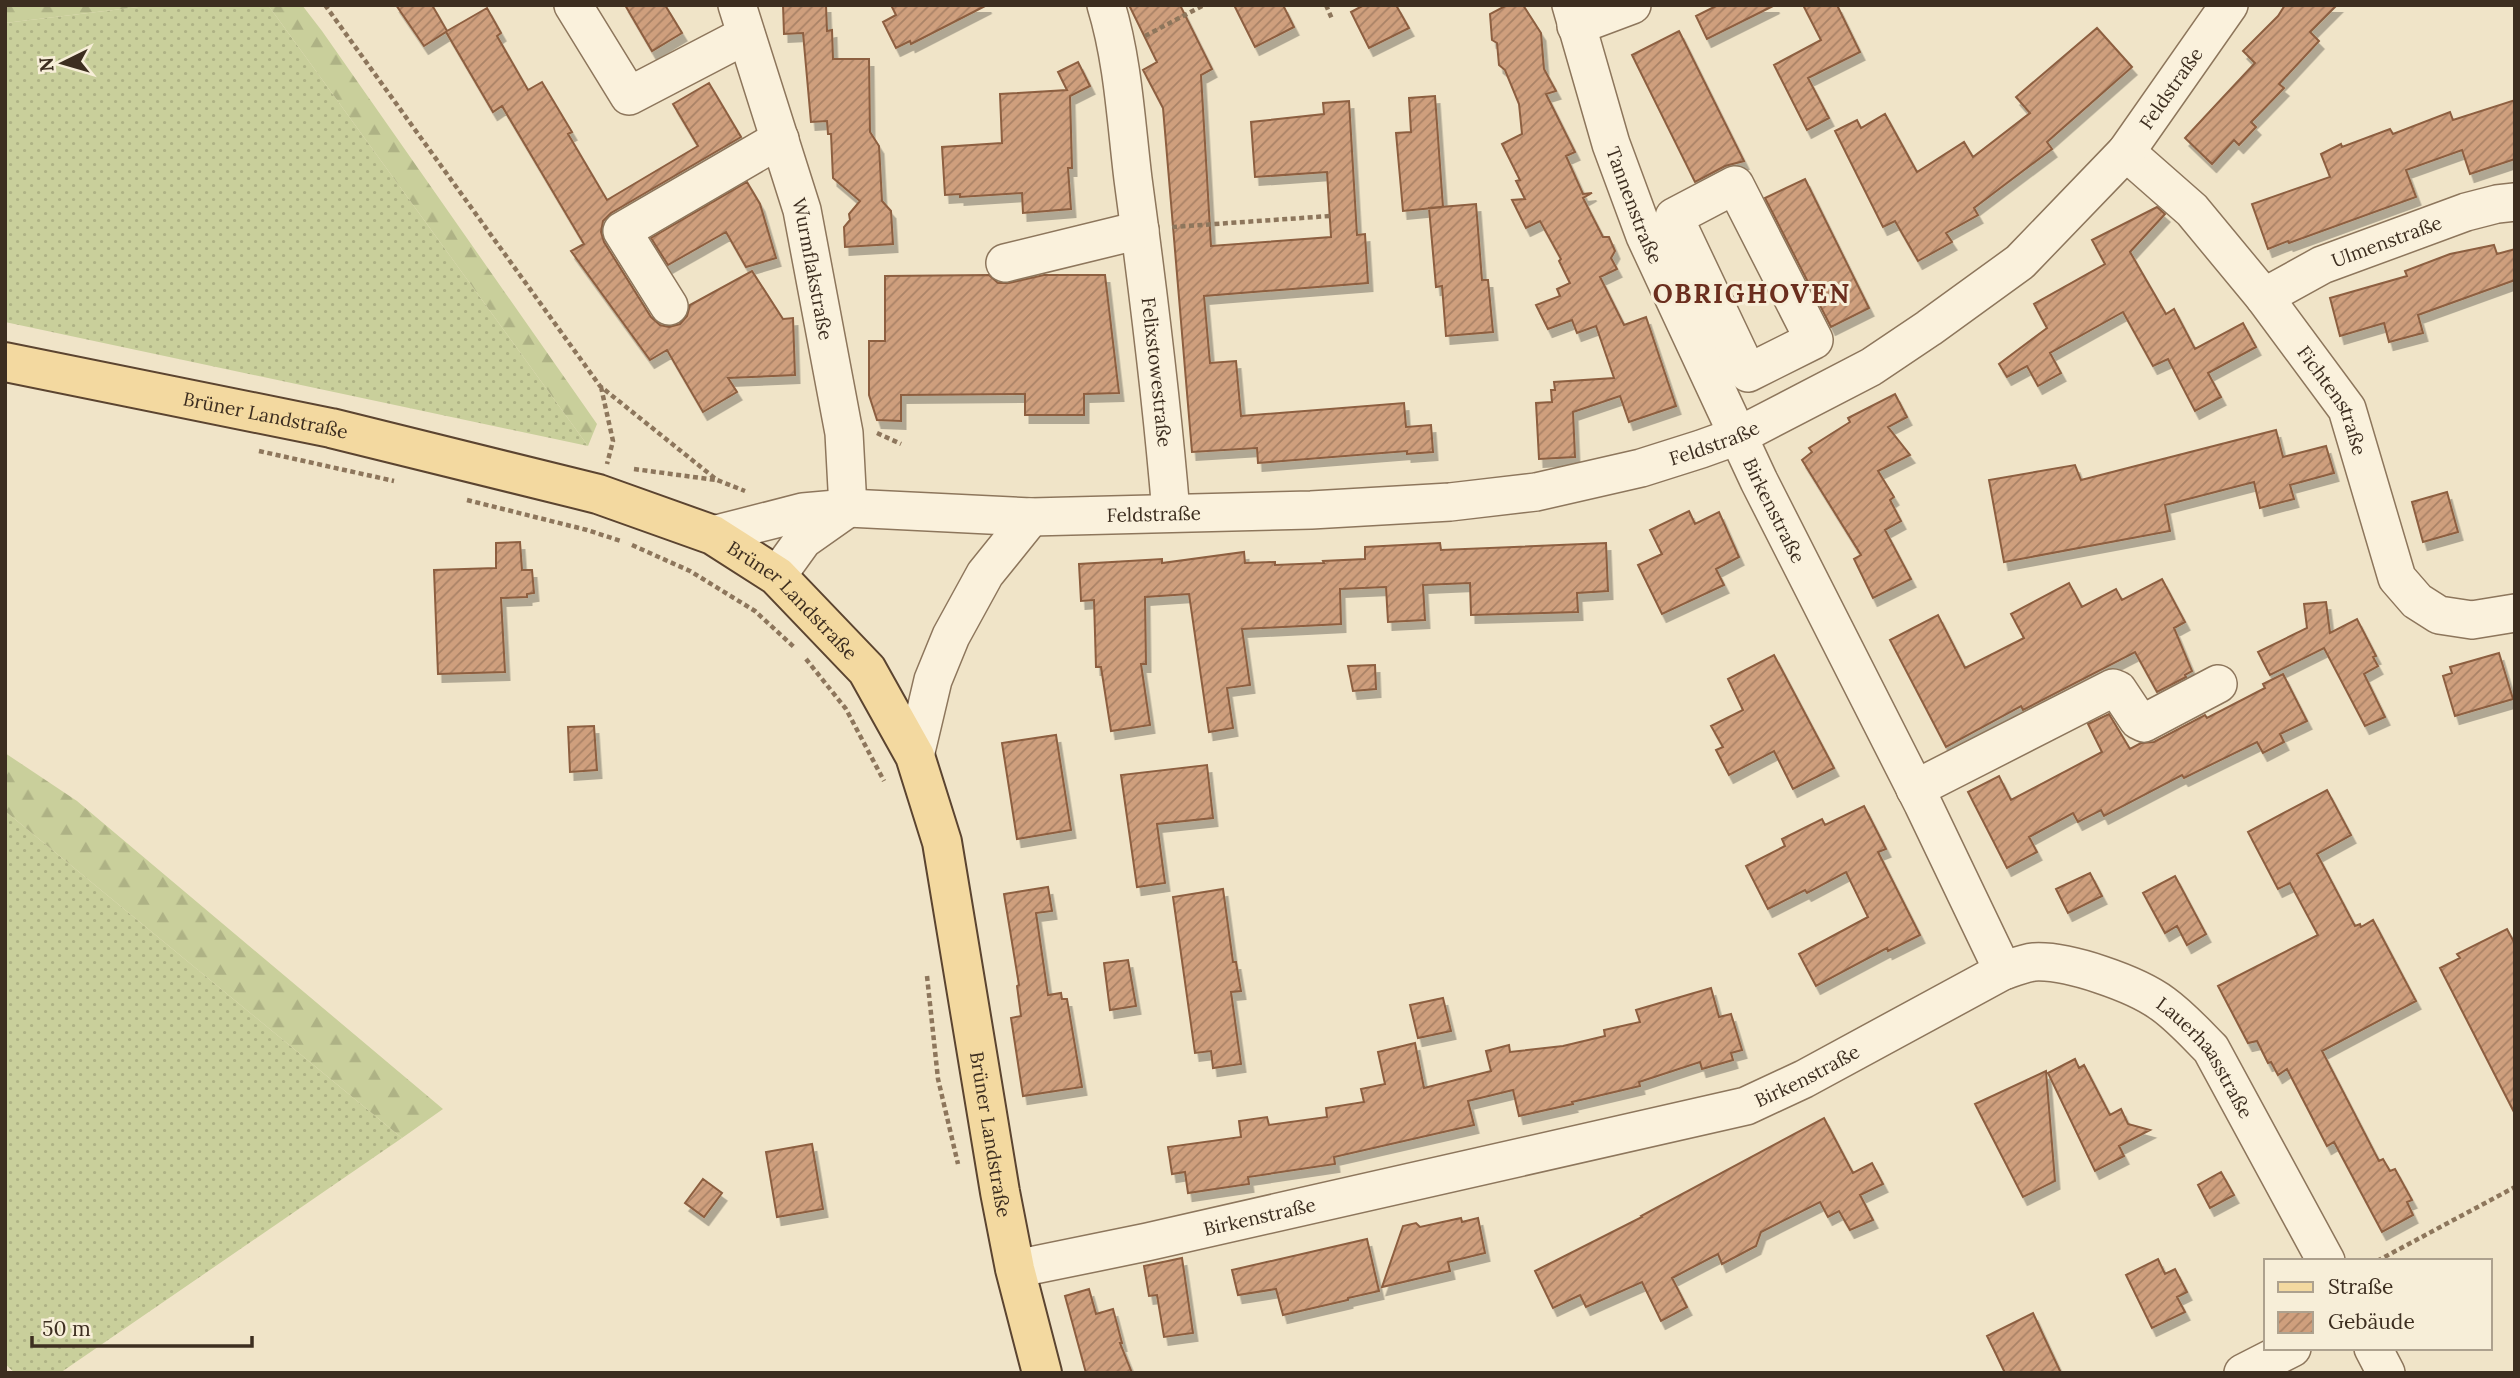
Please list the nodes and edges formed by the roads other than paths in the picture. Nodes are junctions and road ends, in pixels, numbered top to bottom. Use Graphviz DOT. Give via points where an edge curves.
graph roads {
  1 [pos="573,5"];
  2 [pos="1106,5"];
  3 [pos="1632,5"];
  4 [pos="2229,5"];
  5 [pos="1573,15"];
  6 [pos="741,20"];
  7 [pos="780,139"];
  8 [pos="2126,152"];
  9 [pos="2515,202"];
  10 [pos="1140,230"];
  11 [pos="1005,263"];
  12 [pos="2264,297"];
  13 [pos="669,306"];
  14 [pos="5,362"];
  15 [pos="1748,373"];
  16 [pos="1740,435"];
  17 [pos="848,508"];
  18 [pos="1171,513"];
  19 [pos="1031,517"];
  20 [pos="713,535"];
  21 [pos="777,576"];
  22 [pos="2515,613"];
  23 [pos="2218,684"];
  24 [pos="915,756"];
  25 [pos="1915,789"];
  26 [pos="2003,971"];
  27 [pos="2325,1259"];
  28 [pos="1015,1269"];
  29 [pos="2288,1350"];
  30 [pos="2374,1350"];
  31 [pos="1042,1373"];
  32 [pos="2243,1373"];
  33 [pos="2386,1373"];
  1 -- 6 [label="street, Wurmflakstraße" via="629,96"];
  2 -- 10 [label="street, Felixstowestraße"];
  3 -- 5 [label="street"];
  4 -- 8 [label="street, Feldstraße"];
  5 -- 16 [label="street, Tannenstraße" via="1611,144 1645,236"];
  6 -- 7 [label="street, Wurmflakstraße"];
  7 -- 13 [label="street" via="622,231"];
  7 -- 17 [label="street, Wurmflakstraße" via="802,210 844,432"];
  8 -- 12 [label="street, Fichtenstraße" via="2192,210"];
  8 -- 16 [label="street, Feldstraße" via="2020,262 1871,367"];
  9 -- 12 [label="street, Ulmenstraße" via="2466,212 2322,265"];
  10 -- 11 [label="street"];
  10 -- 18 [label="street, Felixstowestraße"];
  12 -- 22 [label="street, Fichtenstraße" via="2347,409 2397,578 2417,601 2439,615 2472,620"];
  14 -- 20 [label="main road, Brüner Landstraße" via="331,428 598,494"];
  15 -- 15 [label="street" via="1814,340 1735,185 1674,217"];
  16 -- 18 [label="street, Feldstraße" via="1641,468 1536,492 1311,510"];
  16 -- 25 [label="street, Birkenstraße"];
  17 -- 19 [label="street, Feldstraße"];
  17 -- 20 [label="street, Feldstraße" via="803,512"];
  17 -- 21 [label="street" via="803,540"];
  18 -- 19 [label="street, Feldstraße"];
  19 -- 24 [label="street" via="985,574 951,636 933,680"];
  20 -- 21 [label="main road, Brüner Landstraße"];
  21 -- 24 [label="main road, Brüner Landstraße" via="867,670"];
  23 -- 25 [label="street" via="2144,723 2113,688"];
  24 -- 28 [label="main road, Brüner Landstraße" via="942,842"];
  25 -- 26 [label="street, Birkenstraße"];
  26 -- 27 [label="street, Lauerhaasstraße" via="2032,962 2065,964 2133,988 2162,1003 2187,1025 2211,1049"];
  26 -- 28 [label="street, Birkenstraße" via="1746,1107"];
  28 -- 31 [label="main road, Brüner Landstraße"];
  29 -- 32 [label="street"];
  30 -- 33 [label="street"];
}
